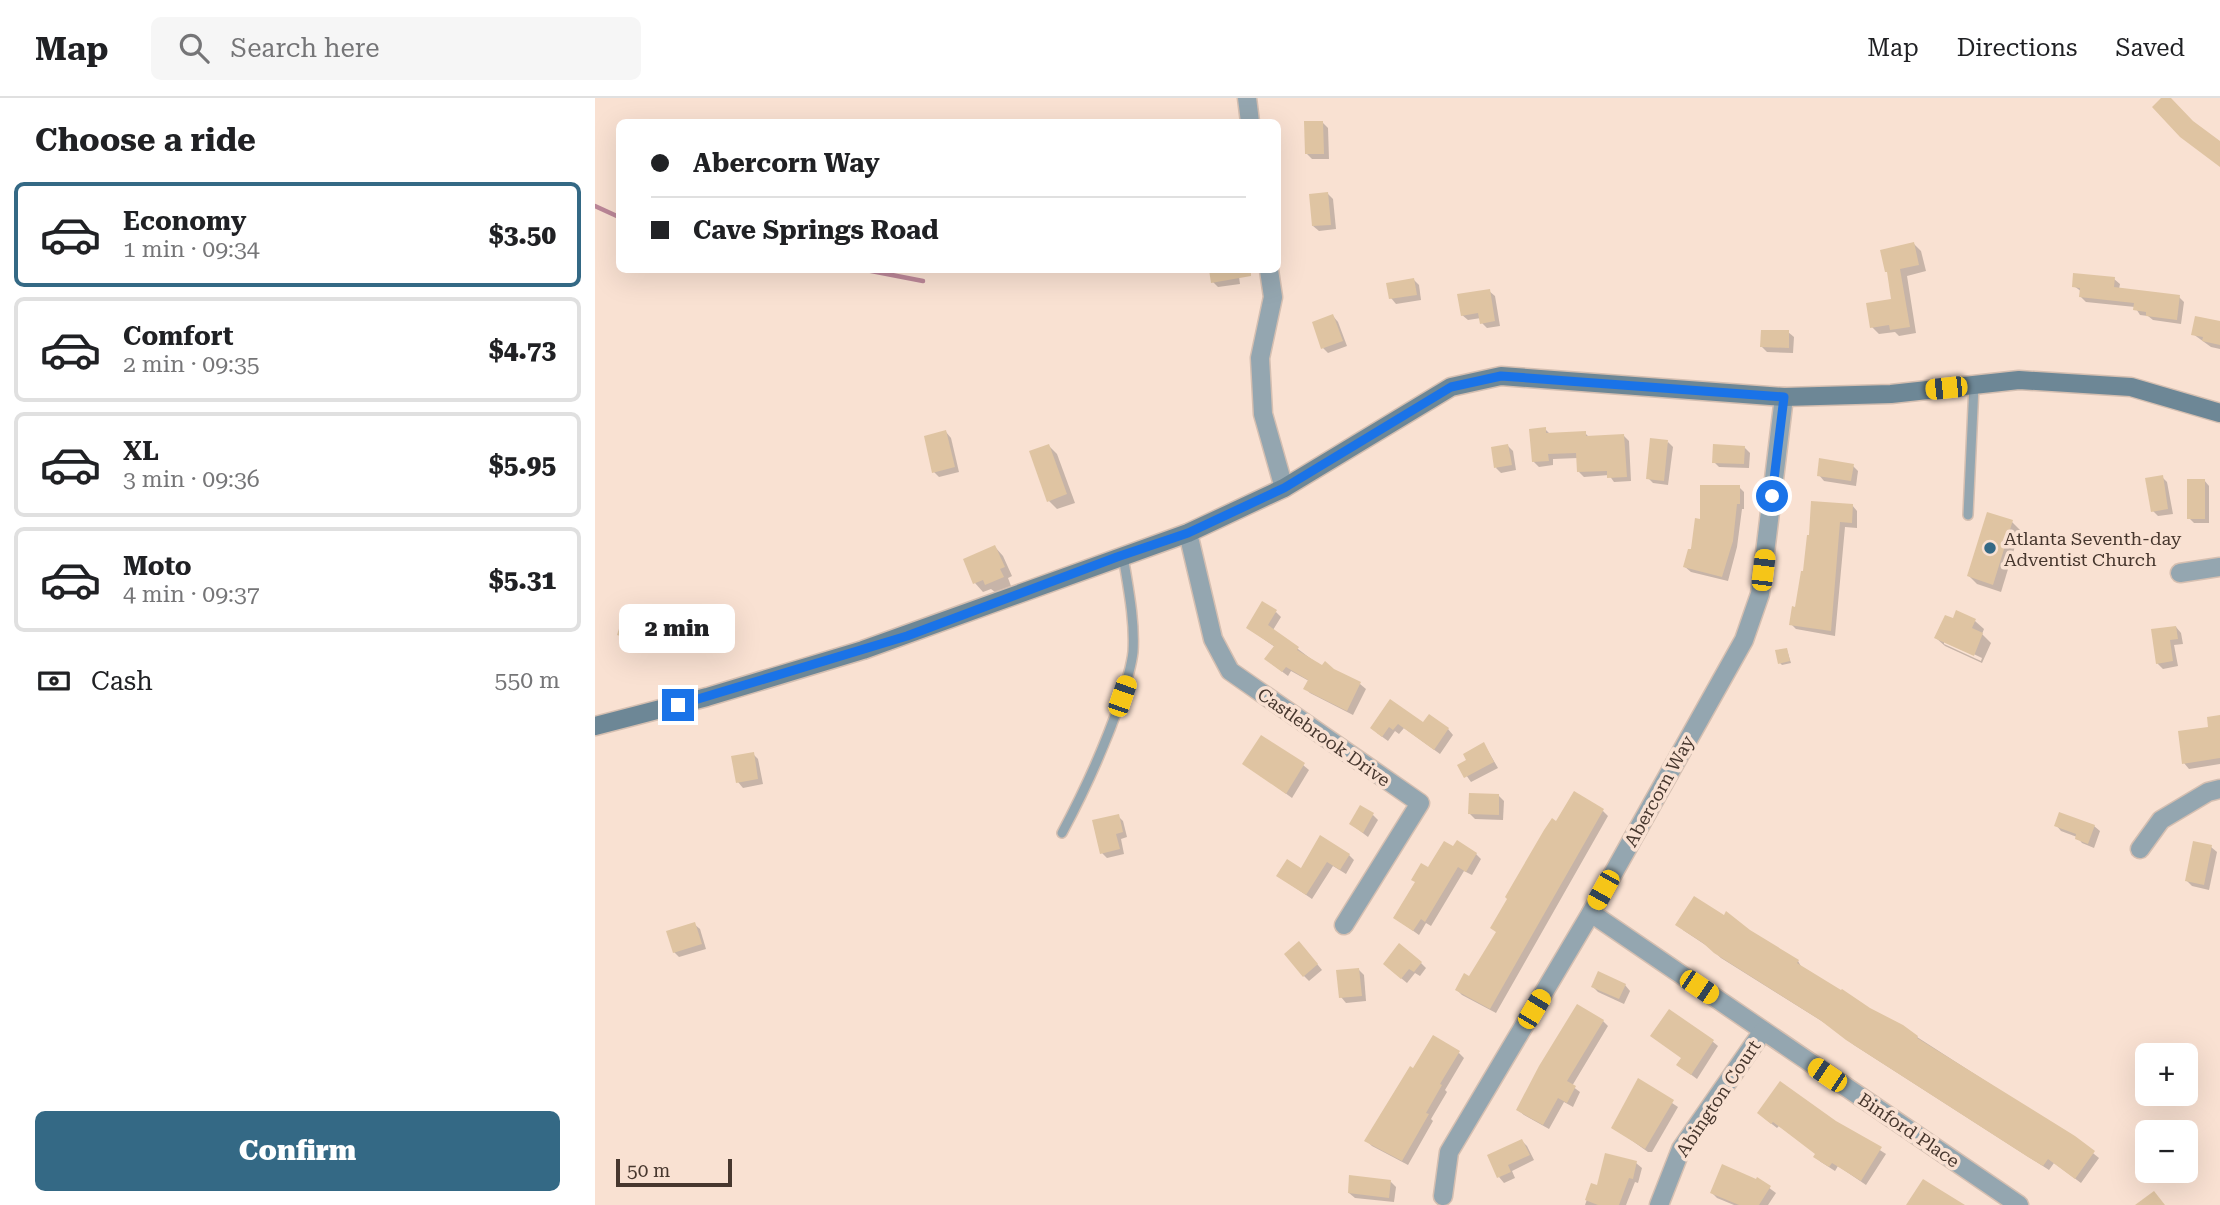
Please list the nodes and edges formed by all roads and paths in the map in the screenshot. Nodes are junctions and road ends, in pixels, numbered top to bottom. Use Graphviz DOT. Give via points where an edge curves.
graph roads {
  1 [pos="1247,98"];
  2 [pos="1250,119"];
  3 [pos="1269,273"];
  4 [pos="1974,385"];
  5 [pos="1784,397"];
  6 [pos="2220,413"];
  7 [pos="1284,488"];
  8 [pos="1968,515"];
  9 [pos="1188,533"];
  10 [pos="1122,555"];
  11 [pos="2220,567"];
  12 [pos="2180,573"];
  13 [pos="595,726"];
  14 [pos="2220,789"];
  15 [pos="1062,833"];
  16 [pos="2140,849"];
  17 [pos="1591,913"];
  18 [pos="1344,925"];
  19 [pos="1763,1031"];
  20 [pos="1443,1196"];
  21 [pos="1660,1205"];
  22 [pos="2019,1205"];
  1 -- 2 [label="street"];
  3 -- 7 [label="street" via="1273,297 1260,358 1263,414"];
  4 -- 5 [label="street" via="1891,394"];
  4 -- 6 [label="street" via="2019,380 2131,387"];
  4 -- 8 [label="lane"];
  5 -- 7 [label="street" via="1501,376 1451,387"];
  5 -- 17 [label="street, Abercorn Way" via="1760,594 1744,640"];
  7 -- 9 [label="street"];
  9 -- 10 [label="street"];
  9 -- 18 [label="street, Castlebrook Drive" via="1213,639 1230,671 1420,803"];
  10 -- 13 [label="street" via="863,650"];
  10 -- 15 [label="lane" via="1132,618 1128,677 1111,730"];
  11 -- 12 [label="street"];
  14 -- 16 [label="street" via="2161,821"];
  17 -- 19 [label="street, Binford Place"];
  17 -- 20 [label="street, Abercorn Way" via="1449,1152"];
  19 -- 21 [label="street, Abington Court" via="1681,1149"];
  19 -- 22 [label="street, Binford Place"];
}
